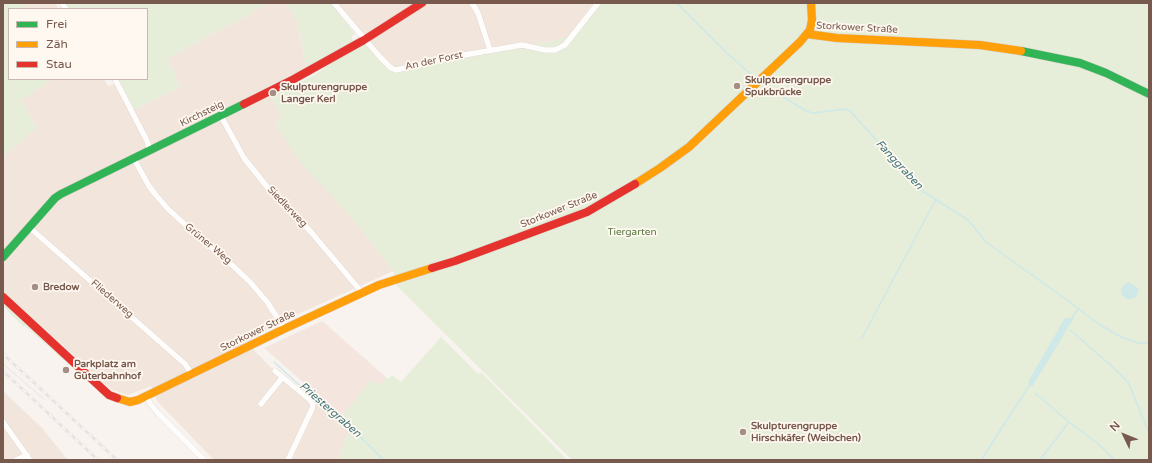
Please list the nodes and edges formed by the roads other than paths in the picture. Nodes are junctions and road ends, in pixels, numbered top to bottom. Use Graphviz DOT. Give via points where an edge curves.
graph roads {
  1 [pos="334,3"];
  2 [pos="422,3"];
  3 [pos="472,3"];
  4 [pos="598,3"];
  5 [pos="811,3"];
  6 [pos="807,34"];
  7 [pos="364,40"];
  8 [pos="490,50"];
  9 [pos="116,80"];
  10 [pos="1149,94"];
  11 [pos="221,116"];
  12 [pos="150,151"];
  13 [pos="134,159"];
  14 [pos="30,227"];
  15 [pos="3,257"];
  16 [pos="361,293"];
  17 [pos="3,297"];
  18 [pos="282,325"];
  19 [pos="275,372"];
  20 [pos="192,374"];
  21 [pos="282,378"];
  22 [pos="146,396"];
  23 [pos="261,404"];
  24 [pos="3,422"];
  25 [pos="27,455"];
  26 [pos="16,460"];
  27 [pos="30,460"];
  28 [pos="204,460"];
  29 [pos="288,460"];
  1 -- 7 [label="street"];
  2 -- 7 [label="main road, Kirchsteig"];
  3 -- 8 [label="street" via="478,13"];
  4 -- 8 [label="street, An der Forst" via="565,45 555,50 522,45"];
  5 -- 6 [label="main road" via="811,25"];
  6 -- 10 [label="main road, Storkower Straße" via="836,38 980,45 1027,52 1080,63"];
  6 -- 16 [label="main road, Storkower Straße" via="689,147 602,204 507,242"];
  7 -- 8 [label="street, An der Forst" via="396,70"];
  7 -- 11 [label="main road, Kirchsteig"];
  9 -- 12 [label="street"];
  11 -- 12 [label="main road, Kirchsteig"];
  11 -- 16 [label="street, Siedlerweg" via="248,163 268,188 311,232"];
  12 -- 13 [label="main road, Kirchsteig"];
  13 -- 14 [label="main road, Kirchsteig" via="61,194"];
  13 -- 18 [label="street, Grüner Weg" via="149,186 168,209 242,273"];
  14 -- 15 [label="main road, Kirchsteig"];
  14 -- 20 [label="street, Fliederweg" via="185,364"];
  16 -- 18 [label="main road, Storkower Straße"];
  17 -- 22 [label="main road, Storkower Straße" via="109,395 130,402"];
  18 -- 20 [label="main road, Storkower Straße"];
  19 -- 21 [label="street"];
  20 -- 22 [label="main road, Storkower Straße"];
  21 -- 23 [label="street"];
  21 -- 29 [label="street" via="313,404"];
  22 -- 28 [label="street" via="158,413"];
  24 -- 25 [label="street"];
  25 -- 26 [label="street"];
  25 -- 27 [label="street"];
}
